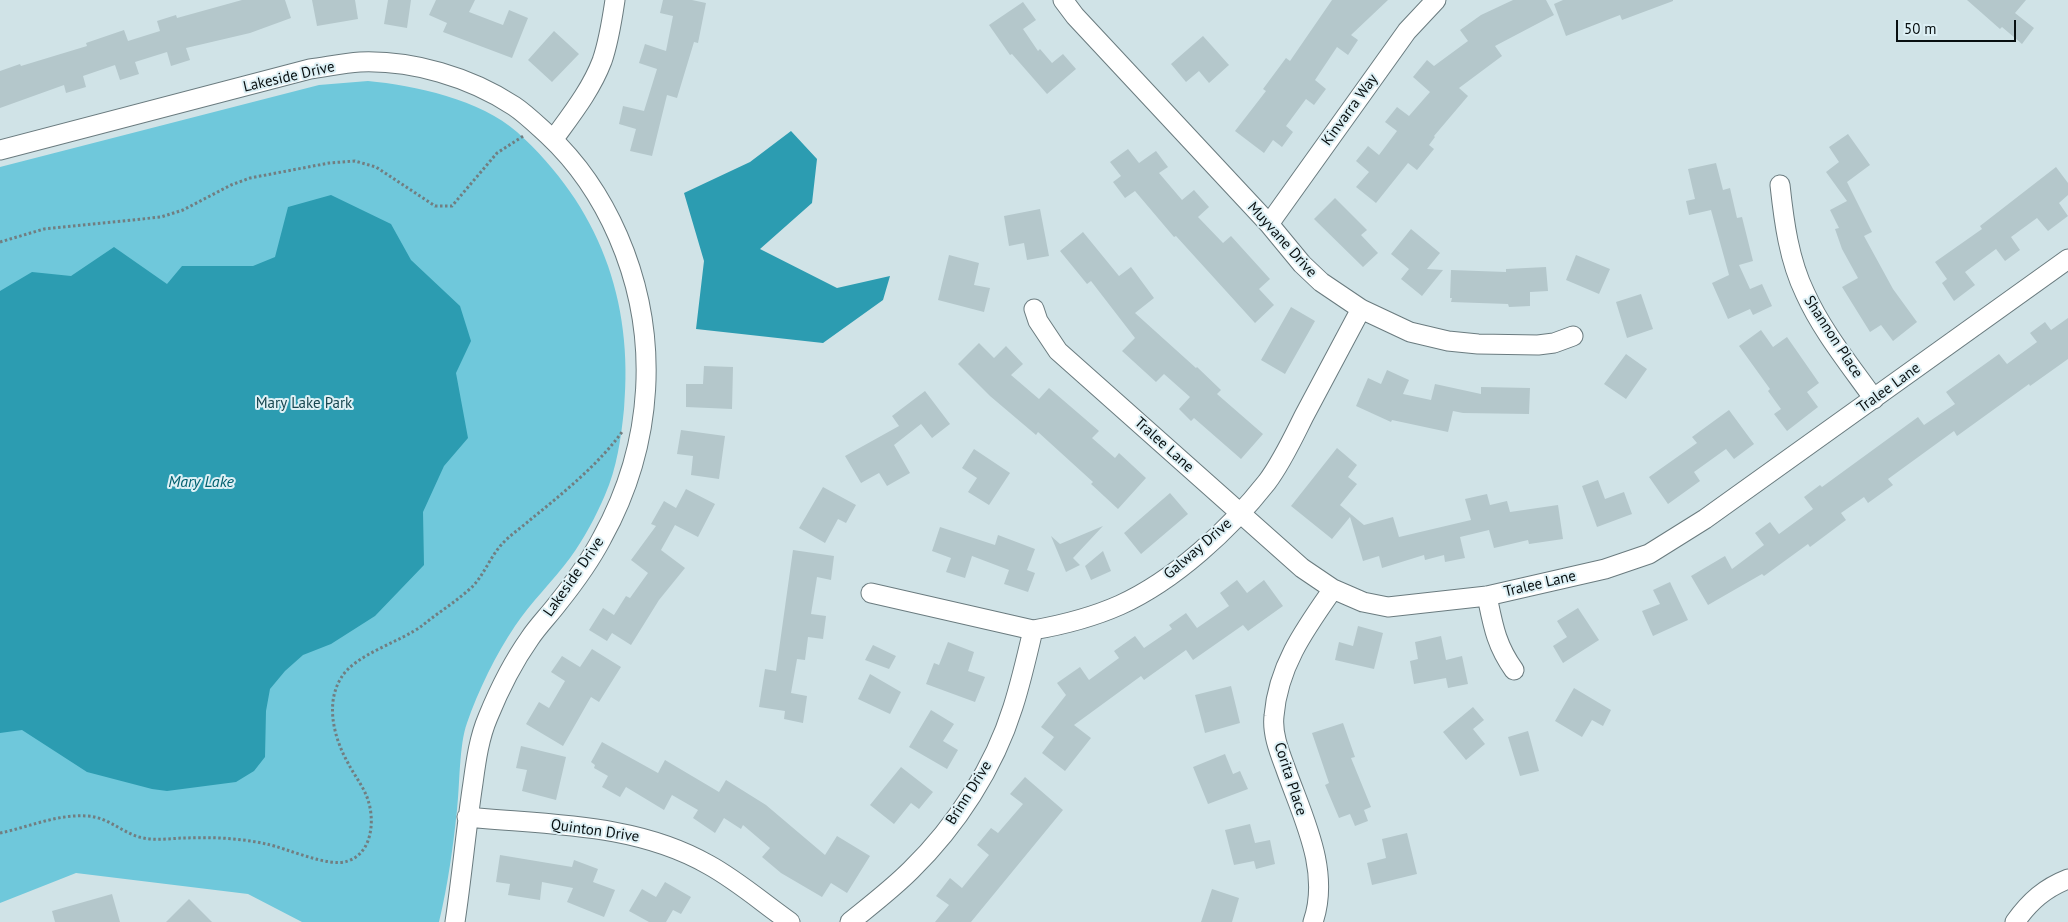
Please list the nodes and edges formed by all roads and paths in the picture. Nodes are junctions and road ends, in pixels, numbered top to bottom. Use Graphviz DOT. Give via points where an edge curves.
graph roads {
  1 [pos="615,0"];
  2 [pos="1063,0"];
  3 [pos="1436,0"];
  4 [pos="522,138"];
  5 [pos="553,140"];
  6 [pos="0,150"];
  7 [pos="1780,186"];
  8 [pos="1269,224"];
  9 [pos="0,242"];
  10 [pos="2068,259"];
  11 [pos="1034,309"];
  12 [pos="1361,309"];
  13 [pos="1573,336"];
  14 [pos="1874,399"];
  15 [pos="621,434"];
  16 [pos="1239,513"];
  17 [pos="1332,589"];
  18 [pos="871,593"];
  19 [pos="1487,596"];
  20 [pos="1033,630"];
  21 [pos="1514,670"];
  22 [pos="467,817"];
  23 [pos="0,833"];
  24 [pos="2068,879"];
  25 [pos="456,922"];
  26 [pos="790,922"];
  27 [pos="850,922"];
  28 [pos="1313,922"];
  29 [pos="2015,922"];
  1 -- 5 [label="street" via="607,45 599,67"];
  2 -- 8 [label="street, Muyvane Drive" via="1074,16"];
  3 -- 8 [label="street, Kinvarra Way" via="1406,31"];
  4 -- 9 [label="path" via="498,153 452,206 435,206 376,167 354,162 329,163 250,178 161,217 44,229"];
  5 -- 6 [label="street, Lakeside Drive" via="514,106 486,89 428,70 393,63 361,62 310,69"];
  5 -- 22 [label="street, Lakeside Drive" via="591,184 629,262 647,344 645,405 634,461 603,538 531,637 487,719 478,747"];
  7 -- 14 [label="street, Shannon Place" via="1790,247 1804,292 1819,320"];
  8 -- 12 [label="street, Muyvane Drive" via="1321,282"];
  10 -- 14 [label="street, Tralee Lane"];
  11 -- 16 [label="street, Tralee Lane" via="1058,351"];
  12 -- 13 [label="street, Muyvane Drive" via="1410,332 1448,341 1538,345"];
  12 -- 16 [label="street, Galway Drive" via="1286,452 1268,481"];
  14 -- 19 [label="street, Tralee Lane" via="1705,519 1648,554 1605,568"];
  15 -- 23 [label="path" via="577,479 504,542 473,586 415,631 358,661 343,675 334,694 334,726 343,754 368,799 372,818 368,841 352,859 326,862 265,844 227,839 147,839 134,836 105,819 90,816 68,816"];
  16 -- 17 [label="street, Tralee Lane" via="1302,568"];
  16 -- 20 [label="street, Galway Drive" via="1173,574 1141,594 1108,610"];
  17 -- 19 [label="street, Tralee Lane" via="1388,608"];
  17 -- 28 [label="street, Corita Place" via="1286,662 1274,717 1278,746 1318,864"];
  18 -- 20 [label="street, Galway Drive"];
  19 -- 21 [label="street" via="1497,640"];
  20 -- 27 [label="street, Brinn Drive" via="1012,709 974,792 932,848"];
  22 -- 25 [label="street, Lakeside Drive"];
  22 -- 26 [label="street, Quinton Drive" via="621,833 656,841 708,864"];
  24 -- 29 [label="street" via="2044,890"];
}
